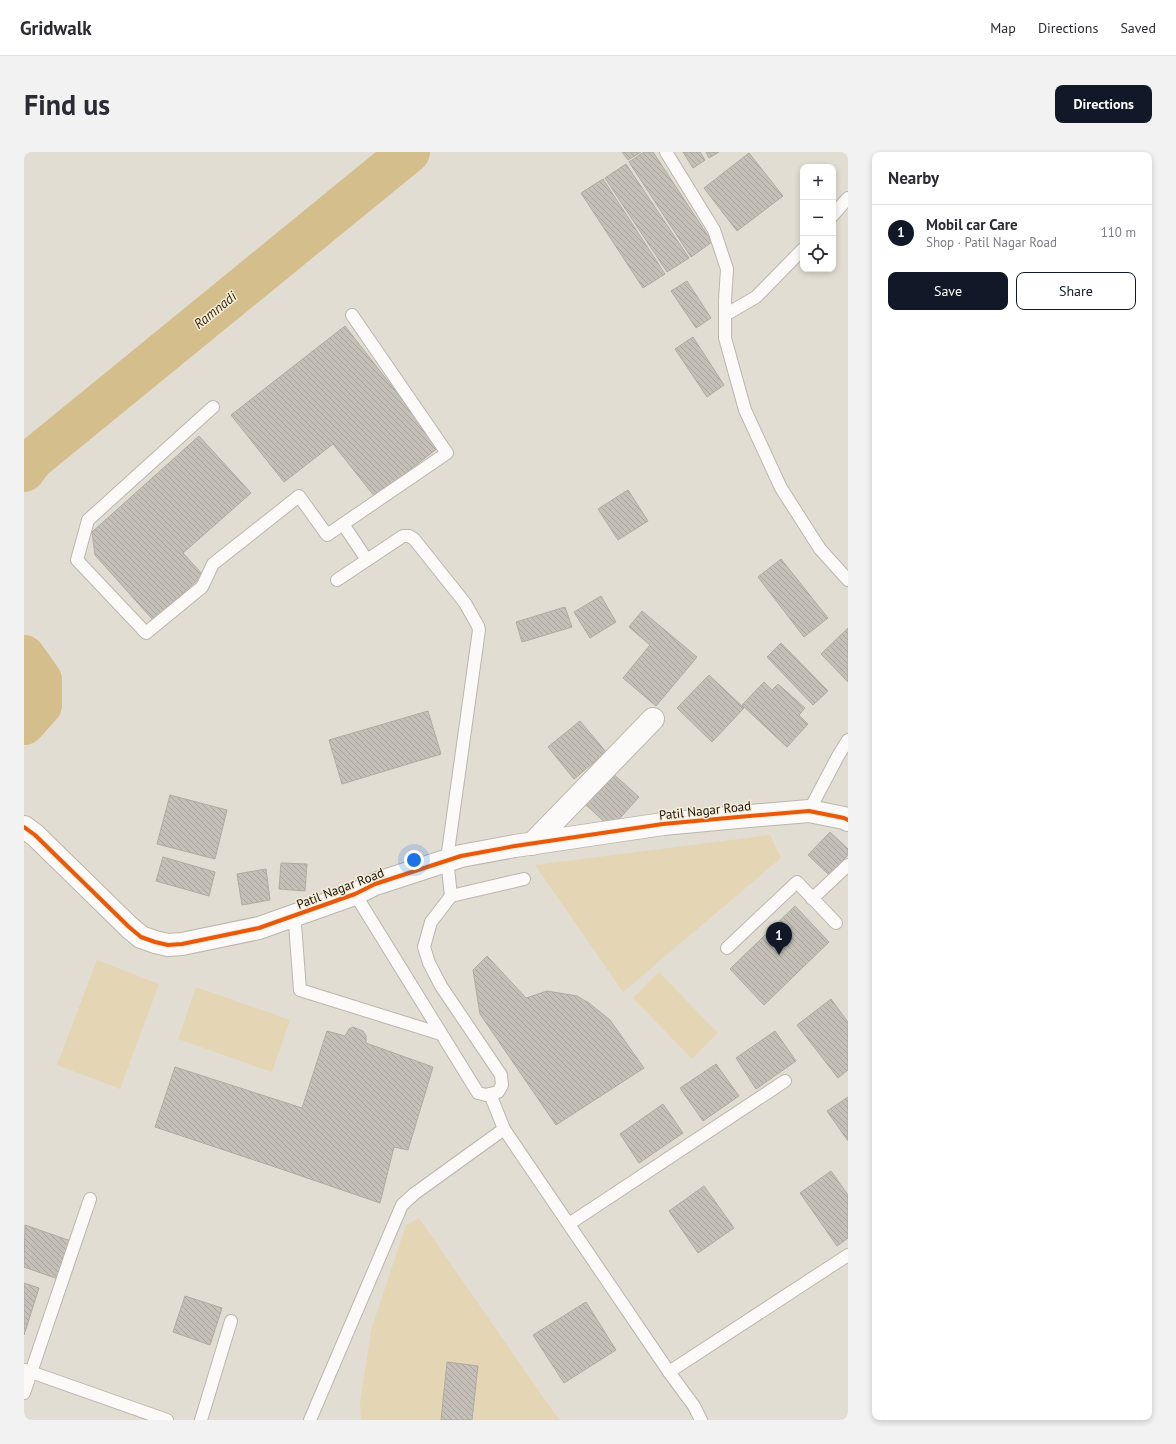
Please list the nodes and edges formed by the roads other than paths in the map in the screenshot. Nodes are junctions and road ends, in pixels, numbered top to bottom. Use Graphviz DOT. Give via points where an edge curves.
graph roads {
  1 [pos="666,152"];
  2 [pos="848,198"];
  3 [pos="836,212"];
  4 [pos="800,252"];
  5 [pos="725,314"];
  6 [pos="352,315"];
  7 [pos="213,407"];
  8 [pos="343,524"];
  9 [pos="367,560"];
  10 [pos="337,580"];
  11 [pos="848,580"];
  12 [pos="653,719"];
  13 [pos="848,740"];
  14 [pos="809,811"];
  15 [pos="848,820"];
  16 [pos="24,827"];
  17 [pos="532,844"];
  18 [pos="447,859"];
  19 [pos="848,865"];
  20 [pos="524,879"];
  21 [pos="355,894"];
  22 [pos="451,896"];
  23 [pos="812,899"];
  24 [pos="836,923"];
  25 [pos="295,924"];
  26 [pos="727,948"];
  27 [pos="441,1034"];
  28 [pos="786,1081"];
  29 [pos="490,1094"];
  30 [pos="504,1129"];
  31 [pos="90,1199"];
  32 [pos="569,1224"];
  33 [pos="848,1255"];
  34 [pos="231,1321"];
  35 [pos="28,1371"];
  36 [pos="669,1372"];
  37 [pos="24,1393"];
  38 [pos="167,1420"];
  39 [pos="201,1420"];
  40 [pos="310,1420"];
  41 [pos="701,1420"];
  1 -- 5 [label="lane" via="714,230 727,269"];
  2 -- 3 [label="lane"];
  4 -- 5 [label="lane" via="756,297"];
  5 -- 11 [label="lane" via="725,338 745,410 781,488 820,549"];
  6 -- 8 [label="lane" via="447,453"];
  7 -- 8 [label="lane" via="88,520 77,560 146,633 202,587 213,564 299,496 327,535"];
  8 -- 9 [label="lane"];
  9 -- 10 [label="lane"];
  9 -- 18 [label="lane" via="403,536 413,538 465,603 478,626"];
  12 -- 17 [label="street"];
  13 -- 14 [label="lane"];
  14 -- 15 [label="street, Patil Nagar Road"];
  14 -- 17 [label="street, Patil Nagar Road" via="663,824"];
  16 -- 21 [label="street, Patil Nagar Road" via="141,937 168,945 258,928"];
  17 -- 18 [label="street, Patil Nagar Road"];
  18 -- 21 [label="street, Patil Nagar Road" via="375,884"];
  18 -- 22 [label="lane"];
  19 -- 23 [label="lane"];
  20 -- 22 [label="lane"];
  21 -- 27 [label="lane"];
  22 -- 29 [label="lane" via="431,922 424,947 441,986 501,1075 502,1085 498,1092"];
  23 -- 24 [label="lane"];
  23 -- 26 [label="lane" via="797,882"];
  25 -- 27 [label="lane" via="300,990"];
  27 -- 29 [label="lane" via="478,1093"];
  28 -- 32 [label="lane"];
  29 -- 30 [label="lane"];
  30 -- 32 [label="lane"];
  30 -- 40 [label="lane" via="402,1205"];
  31 -- 35 [label="lane"];
  32 -- 36 [label="lane"];
  33 -- 36 [label="lane"];
  34 -- 39 [label="lane"];
  35 -- 37 [label="lane"];
  35 -- 38 [label="lane"];
  36 -- 41 [label="lane"];
}
